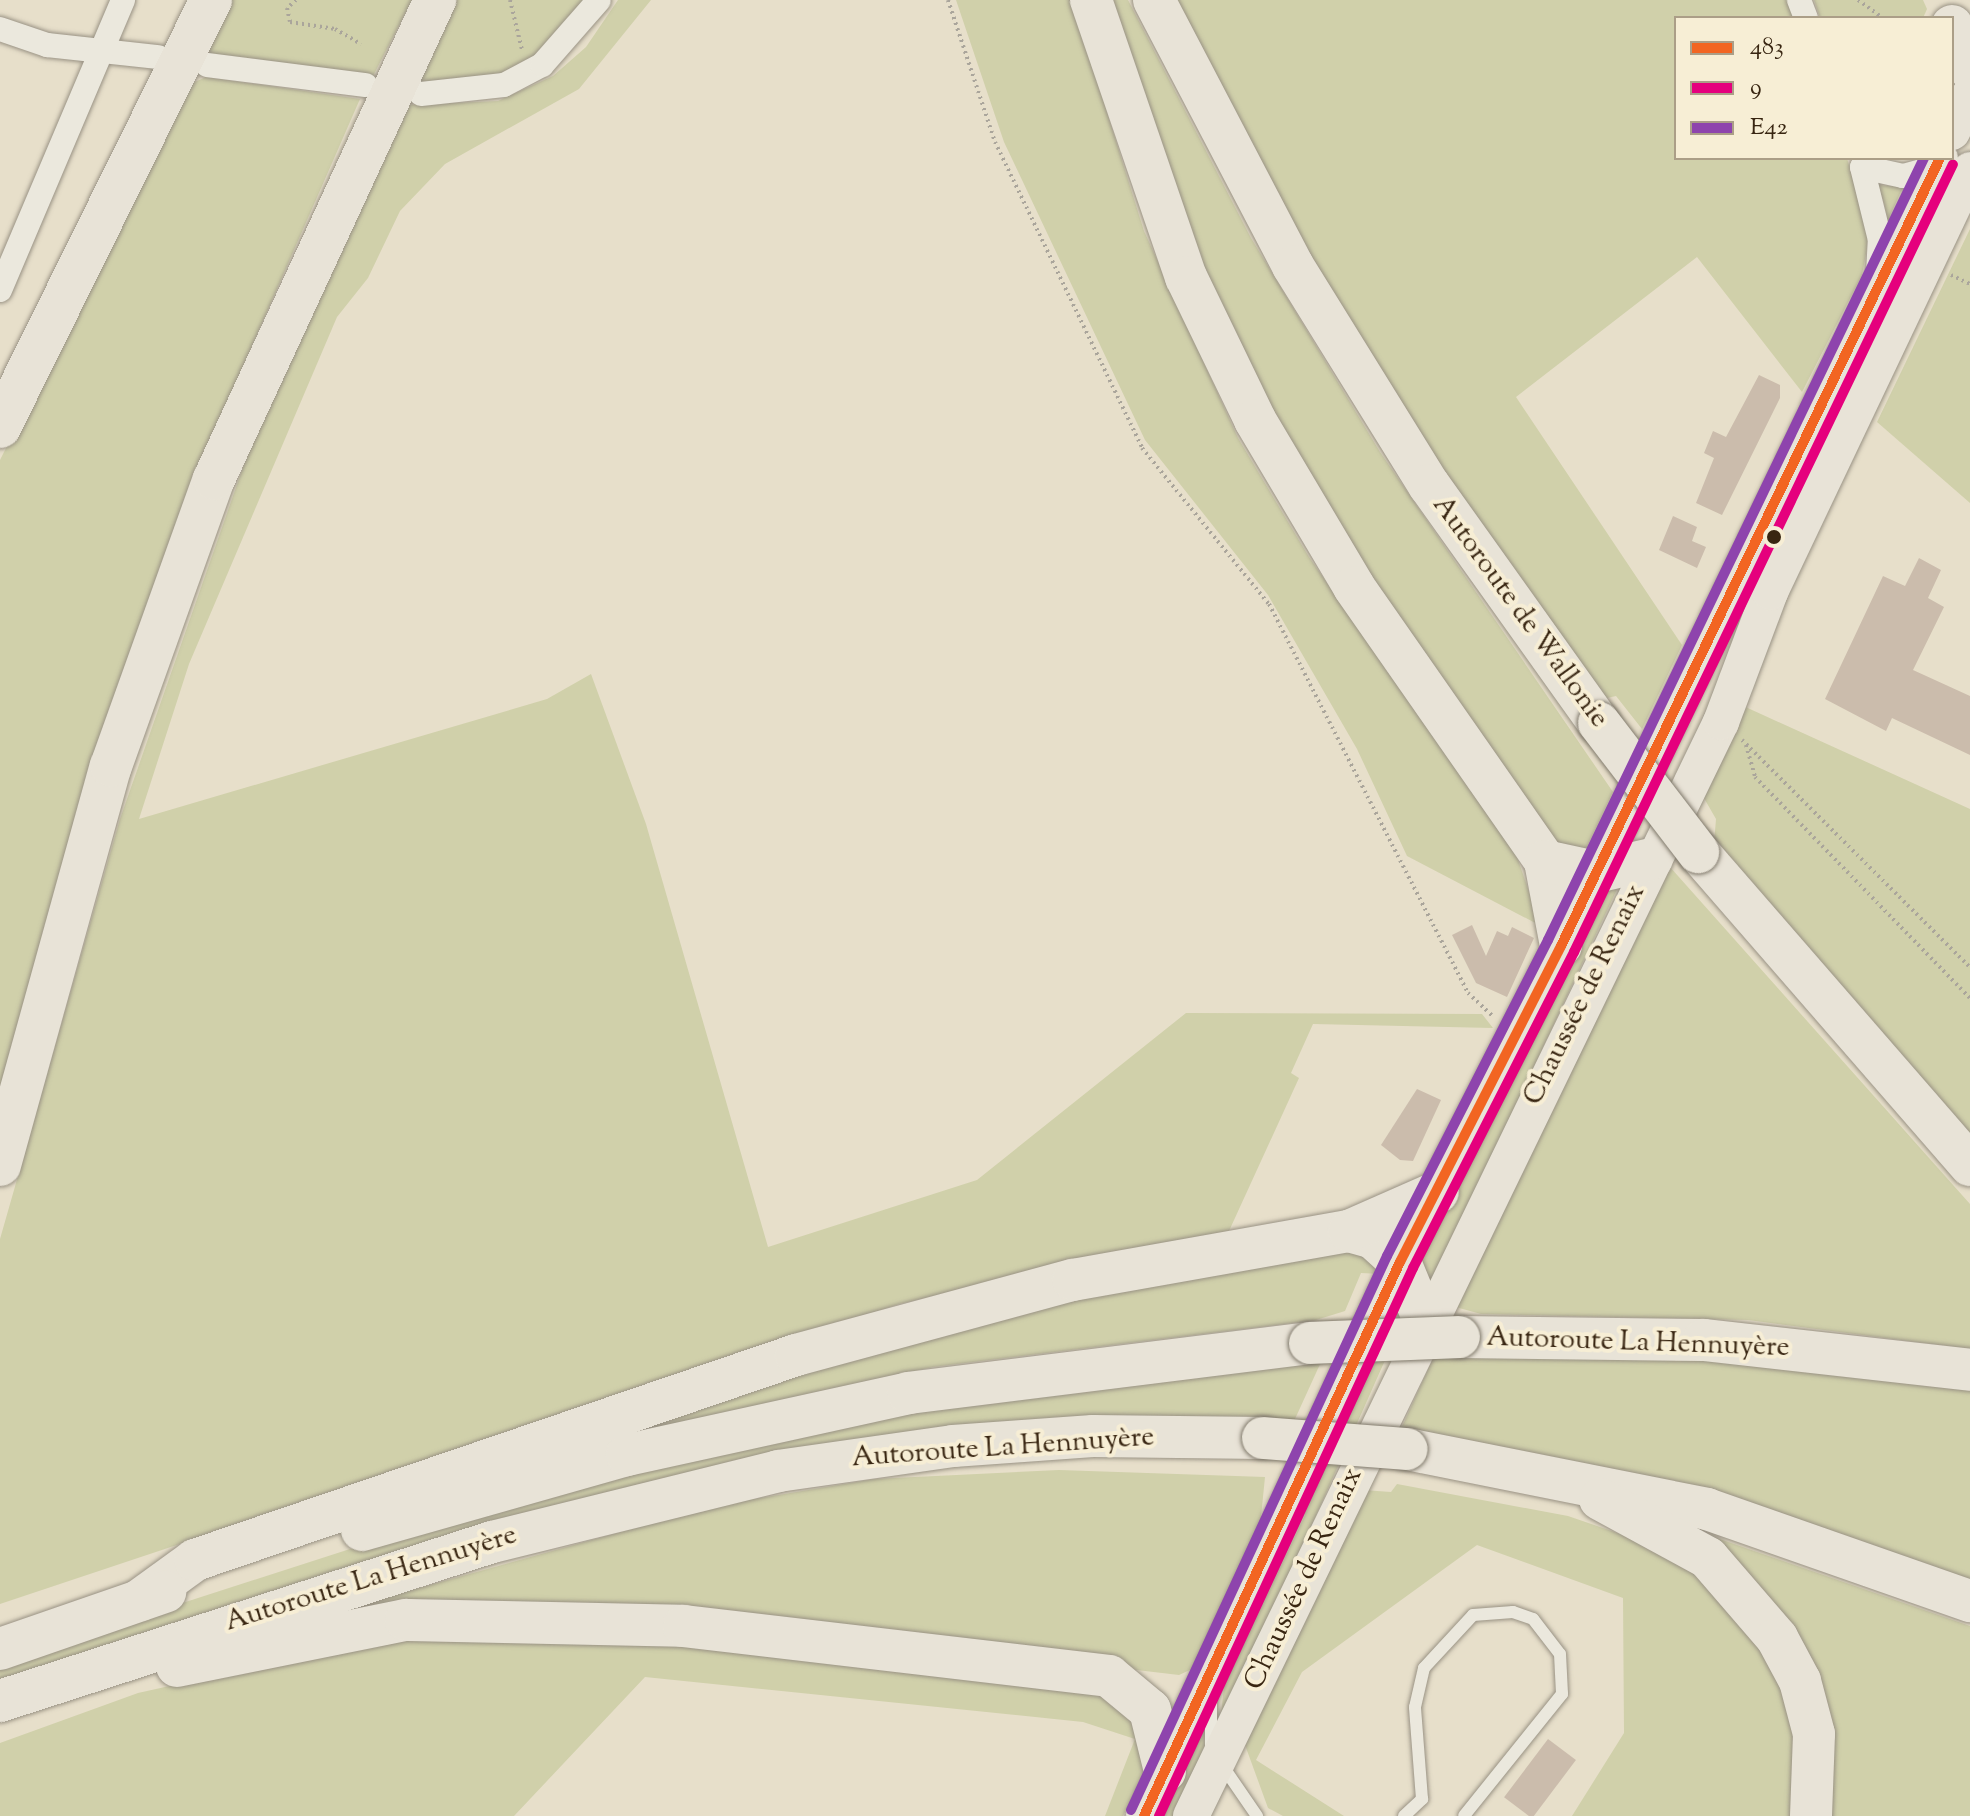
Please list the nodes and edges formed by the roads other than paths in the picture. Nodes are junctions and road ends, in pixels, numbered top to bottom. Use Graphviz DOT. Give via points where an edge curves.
graph roads {
  1 [pos="123,0"];
  2 [pos="211,0"];
  3 [pos="435,0"];
  4 [pos="599,0"];
  5 [pos="1091,0"];
  6 [pos="1154,0"];
  7 [pos="0,29"];
  8 [pos="1954,31"];
  9 [pos="97,52"];
  10 [pos="158,57"];
  11 [pos="207,65"];
  12 [pos="1970,69"];
  13 [pos="366,85"];
  14 [pos="421,94"];
  15 [pos="1970,94"];
  16 [pos="1954,128"];
  17 [pos="1860,163"];
  18 [pos="1948,165"];
  19 [pos="1877,286"];
  20 [pos="0,290"];
  21 [pos="0,427"];
  22 [pos="1652,859"];
  23 [pos="1545,861"];
  24 [pos="1596,872"];
  25 [pos="1561,946"];
  26 [pos="0,1165"];
  27 [pos="1970,1165"];
  28 [pos="1438,1192"];
  29 [pos="1349,1231"];
  30 [pos="1400,1262"];
  31 [pos="1442,1330"];
  32 [pos="1970,1370"];
  33 [pos="1566,1476"];
  34 [pos="140,1600"];
  35 [pos="1970,1601"];
  36 [pos="0,1649"];
  37 [pos="1212,1669"];
  38 [pos="0,1701"];
  39 [pos="0,1720"];
  40 [pos="1219,1759"];
  41 [pos="1165,1771"];
  42 [pos="1144,1816"];
  43 [pos="1191,1816"];
  44 [pos="1257,1816"];
  45 [pos="1404,1816"];
  46 [pos="1464,1816"];
  47 [pos="1811,1816"];
  1 -- 9 [label="street"];
  2 -- 21 [label="highway"];
  3 -- 26 [label="highway" via="214,479 111,766"];
  4 -- 14 [label="street" via="577,32 530,71 471,94"];
  5 -- 23 [label="highway" via="1186,277 1255,420 1354,587"];
  6 -- 27 [label="highway, Autoroute de Wallonie, bridge" via="1293,266 1429,485 1698,852"];
  7 -- 9 [label="street"];
  8 -- 12 [label="highway"];
  9 -- 10 [label="street"];
  9 -- 20 [label="street"];
  11 -- 13 [label="street"];
  15 -- 16 [label="main road"];
  17 -- 18 [label="street" via="1903,176"];
  17 -- 19 [label="street" via="1880,240"];
  18 -- 19 [label="main road, Chaussée de Renaix"];
  18 -- 22 [label="main road, Chaussée de Renaix" via="1770,592 1733,732"];
  19 -- 24 [label="main road, Chaussée de Renaix"];
  22 -- 24 [label="highway"];
  22 -- 31 [label="main road, Chaussée de Renaix"];
  23 -- 24 [label="highway"];
  23 -- 25 [label="highway"];
  24 -- 25 [label="main road, Chaussée de Renaix"];
  25 -- 28 [label="main road, Chaussée de Renaix"];
  28 -- 29 [label="highway"];
  28 -- 30 [label="main road, Chaussée de Renaix"];
  29 -- 30 [label="highway" via="1373,1238"];
  29 -- 34 [label="highway" via="1073,1280 796,1355 195,1560"];
  30 -- 31 [label="highway"];
  30 -- 37 [label="main road, Chaussée de Renaix"];
  31 -- 32 [label="highway, Autoroute La Hennuyère" via="1704,1340"];
  31 -- 34 [label="highway, Autoroute La Hennuyère, bridge" via="908,1393 642,1451"];
  31 -- 40 [label="main road, Chaussée de Renaix"];
  33 -- 35 [label="highway, Autoroute La Hennuyère" via="1707,1509"];
  33 -- 38 [label="highway, Autoroute La Hennuyère, bridge" via="1407,1449 1263,1438 1046,1439 778,1471 477,1546"];
  33 -- 47 [label="highway" via="1708,1558 1748,1596 1800,1681 1814,1734"];
  34 -- 36 [label="highway, Autoroute La Hennuyère"];
  37 -- 40 [label="lane" via="1211,1747"];
  37 -- 41 [label="main road, Chaussée de Renaix"];
  39 -- 41 [label="highway" via="205,1658 358,1626 452,1618 590,1620 1109,1676 1150,1710"];
  40 -- 43 [label="main road, Chaussée de Renaix"];
  40 -- 44 [label="lane"];
  41 -- 42 [label="main road, Chaussée de Renaix"];
  45 -- 46 [label="lane" via="1422,1799 1415,1707 1424,1668 1473,1615 1513,1612 1533,1619 1560,1654 1562,1694"];
}
